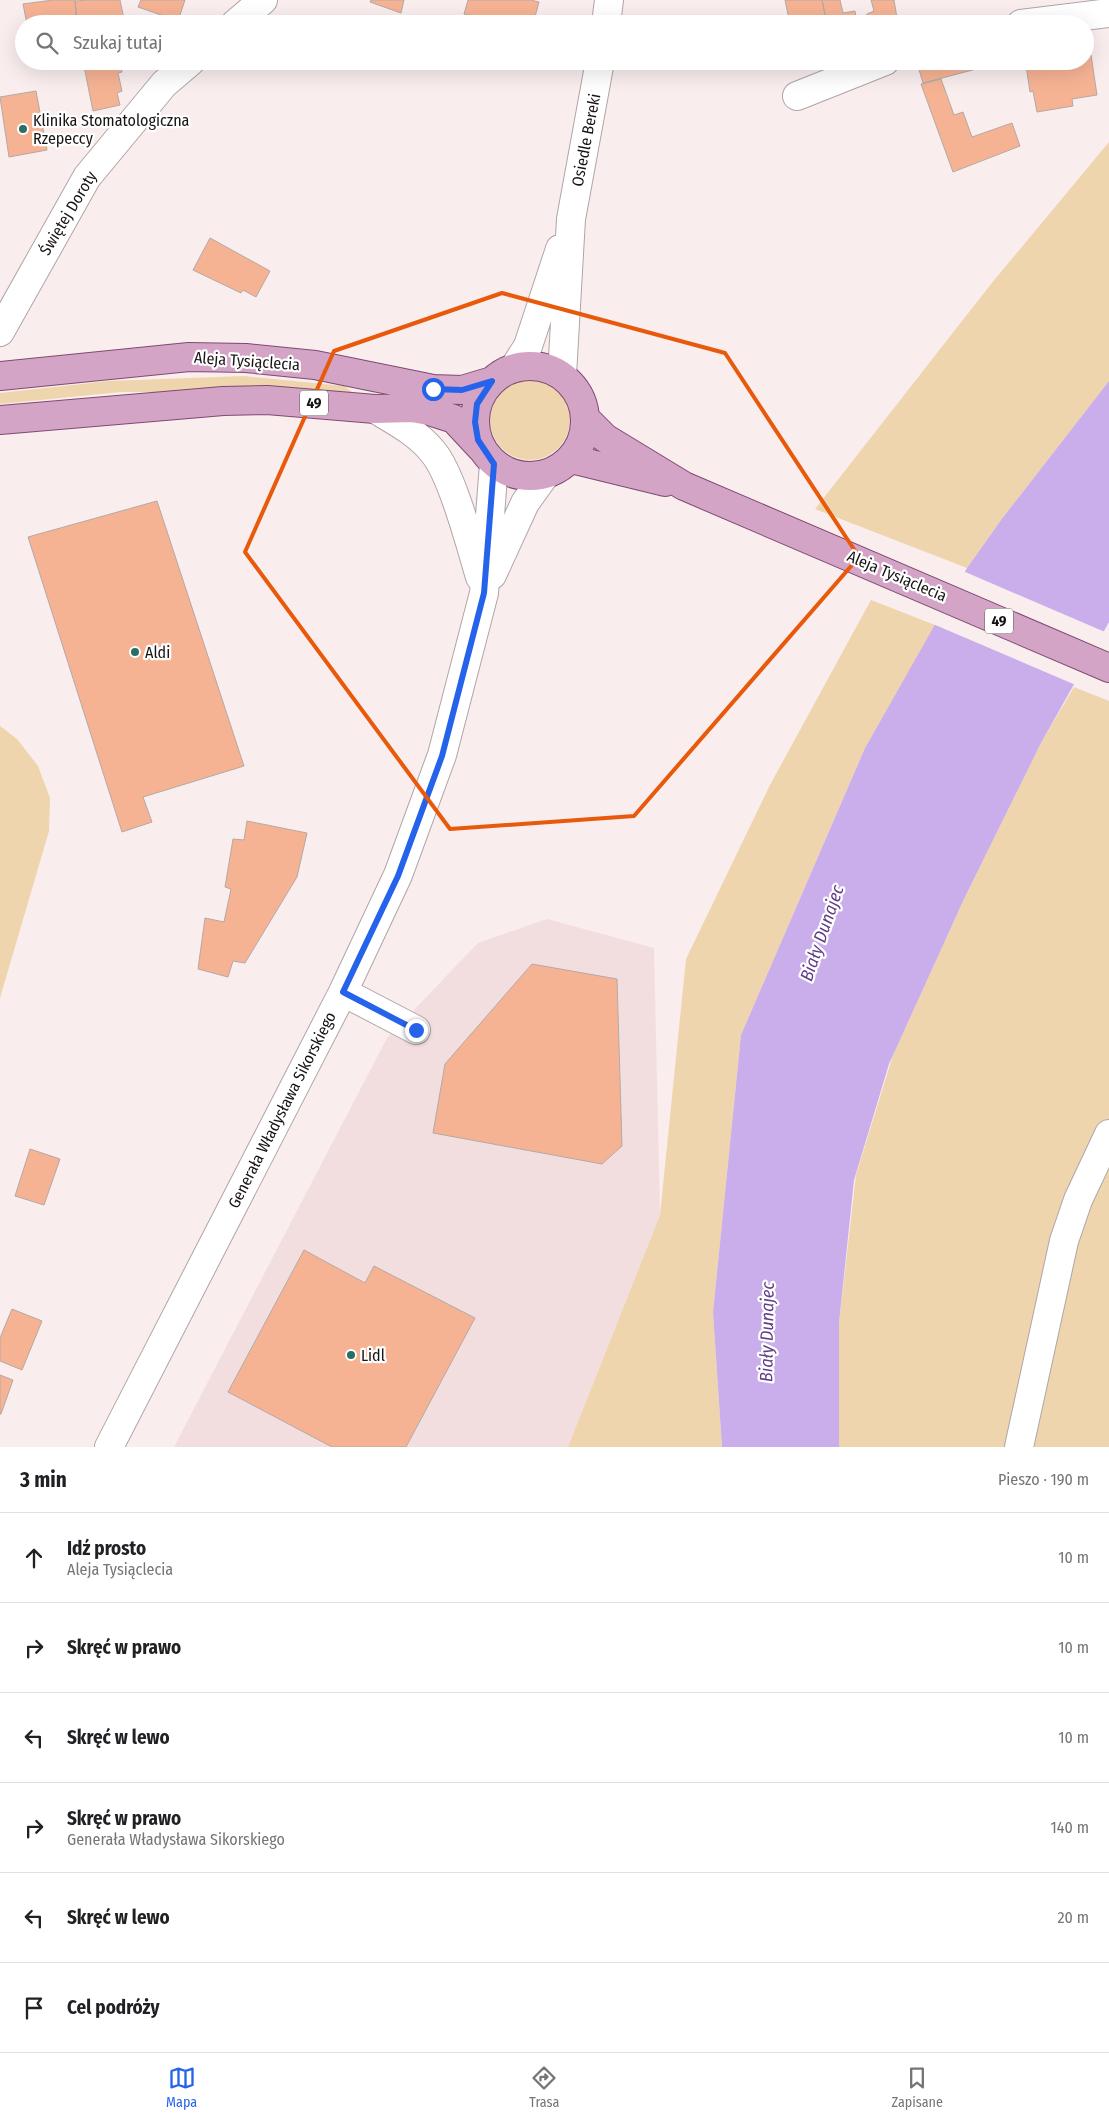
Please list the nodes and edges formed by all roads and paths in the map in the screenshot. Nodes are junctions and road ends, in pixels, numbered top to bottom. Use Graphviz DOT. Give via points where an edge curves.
graph roads {
  1 [pos="263,0"];
  2 [pos="609,0"];
  3 [pos="1109,13"];
  4 [pos="246,15"];
  5 [pos="607,15"];
  6 [pos="1093,15"];
  7 [pos="180,70"];
  8 [pos="598,70"];
  9 [pos="862,70"];
  10 [pos="797,96"];
  11 [pos="571,219"];
  12 [pos="0,332"];
  13 [pos="503,375"];
  14 [pos="0,376"];
  15 [pos="562,376"];
  16 [pos="375,409"];
  17 [pos="586,419"];
  18 [pos="0,420"];
  19 [pos="488,456"];
  20 [pos="571,459"];
  21 [pos="545,475"];
  22 [pos="684,486"];
  23 [pos="484,593"];
  24 [pos="1109,668"];
  25 [pos="343,992"];
  26 [pos="416,1030"];
  27 [pos="1109,1134"];
  28 [pos="109,1447"];
  29 [pos="1019,1447"];
  1 -- 4 [label="street"];
  2 -- 5 [label="street"];
  3 -- 6 [label="street"];
  7 -- 12 [label="street, Świętej Doroty" via="164,84 87,176"];
  8 -- 11 [label="street, Osiedle Bereki"];
  9 -- 10 [label="street"];
  11 -- 13 [label="street" via="528,346"];
  11 -- 15 [label="street"];
  13 -- 14 [label="main road, Aleja Tysiąclecia / 49" via="462,390 433,389 315,365 246,358 189,357"];
  13 -- 15 [label="main road, 49" via="543,367"];
  13 -- 19 [label="main road" via="477,404 475,422"];
  15 -- 17 [label="main road, 49" via="576,390 585,408"];
  16 -- 18 [label="main road, 49" via="240,401"];
  16 -- 19 [label="main road, 49" via="412,408 454,419"];
  16 -- 23 [label="street" via="410,430 434,452 445,471"];
  17 -- 20 [label="main road, 49" via="582,441"];
  17 -- 22 [label="main road, Aleja Tysiąclecia / 49" via="605,438"];
  19 -- 21 [label="main road, 49" via="513,474 525,477"];
  19 -- 23 [label="street, Generała Władysława Sikorskiego"];
  20 -- 21 [label="main road, 49" via="563,467"];
  20 -- 22 [label="main road, Aleja Tysiąclecia / 49"];
  21 -- 23 [label="street, Generała Władysława Sikorskiego" via="525,503"];
  22 -- 24 [label="main road, Aleja Tysiąclecia / 49"];
  23 -- 25 [label="street, Generała Władysława Sikorskiego" via="442,756 398,876"];
  25 -- 26 [label="street"];
  25 -- 28 [label="street, Generała Władysława Sikorskiego"];
  27 -- 29 [label="street" via="1078,1200 1064,1241"];
}
